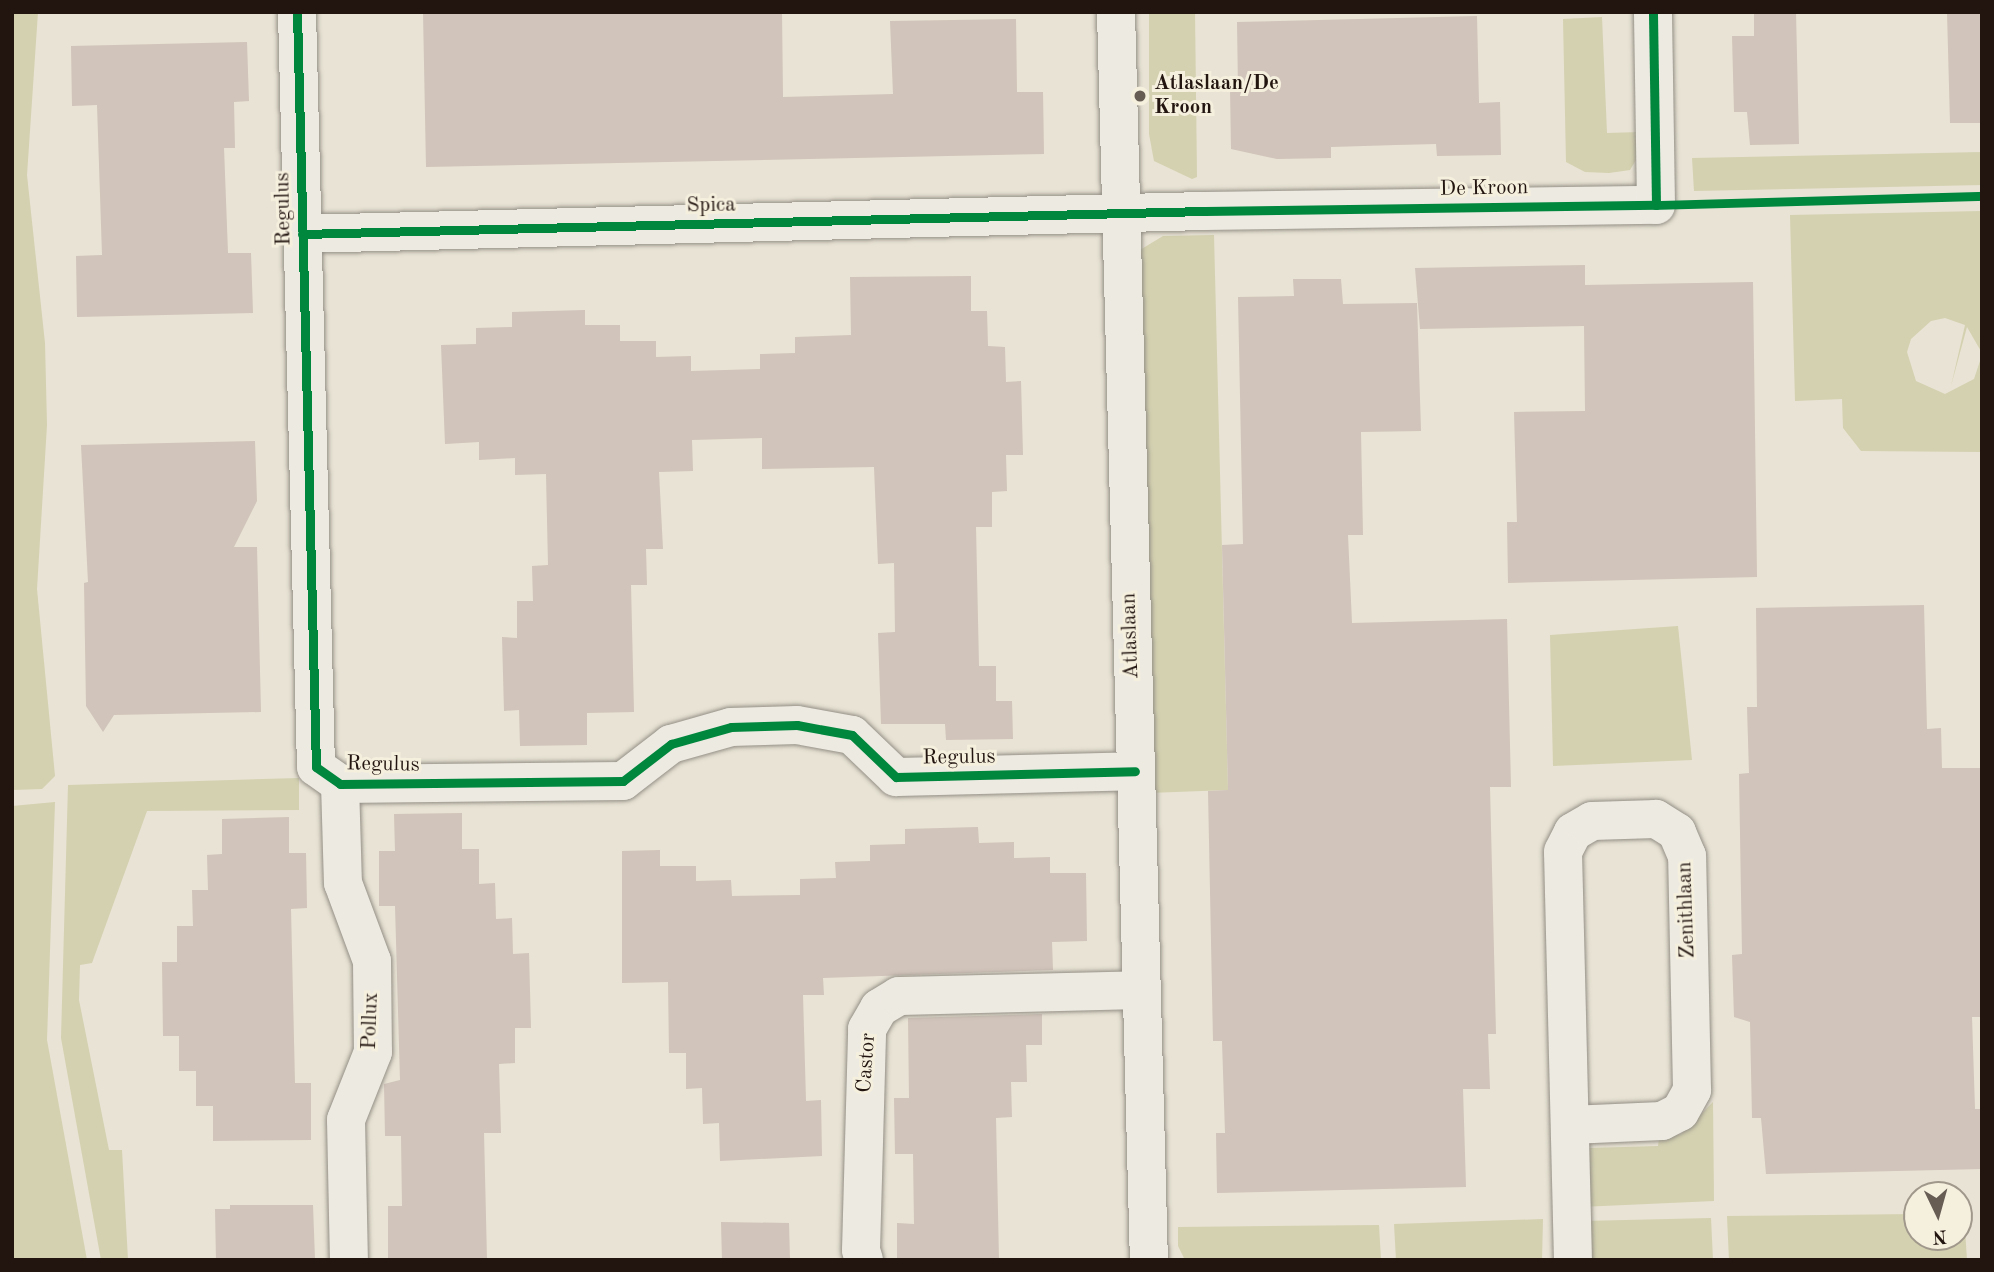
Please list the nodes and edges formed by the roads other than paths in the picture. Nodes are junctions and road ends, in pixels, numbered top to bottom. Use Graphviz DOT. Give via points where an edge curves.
graph roads {
  1 [pos="297,12"];
  2 [pos="1116,12"];
  3 [pos="1653,12"];
  4 [pos="1120,213"];
  5 [pos="302,234"];
  6 [pos="1135,771"];
  7 [pos="340,784"];
  8 [pos="1142,990"];
  9 [pos="1570,1125"];
  10 [pos="349,1260"];
  11 [pos="864,1260"];
  12 [pos="1149,1260"];
  13 [pos="1573,1260"];
  1 -- 5 [label="street, Regulus"];
  2 -- 4 [label="street, Atlaslaan"];
  3 -- 4 [label="street, De Kroon" via="1656,205"];
  4 -- 5 [label="street, Spica"];
  4 -- 6 [label="street, Atlaslaan"];
  5 -- 7 [label="street, Regulus" via="316,767"];
  6 -- 7 [label="street, Regulus" via="896,776 852,735 797,725 731,727 671,744 623,780"];
  6 -- 8 [label="street, Atlaslaan"];
  7 -- 10 [label="street, Pollux" via="343,883 372,961 373,1052 346,1120"];
  8 -- 11 [label="street, Castor" via="899,996 879,1008 867,1029 860,1250"];
  8 -- 12 [label="street, Atlaslaan"];
  9 -- 9 [label="street, Zenithlaan" via="1662,1122 1680,1112 1692,1090 1686,856 1677,832 1656,819 1592,821 1573,831 1563,852"];
  9 -- 13 [label="street, Zenithlaan"];
}
